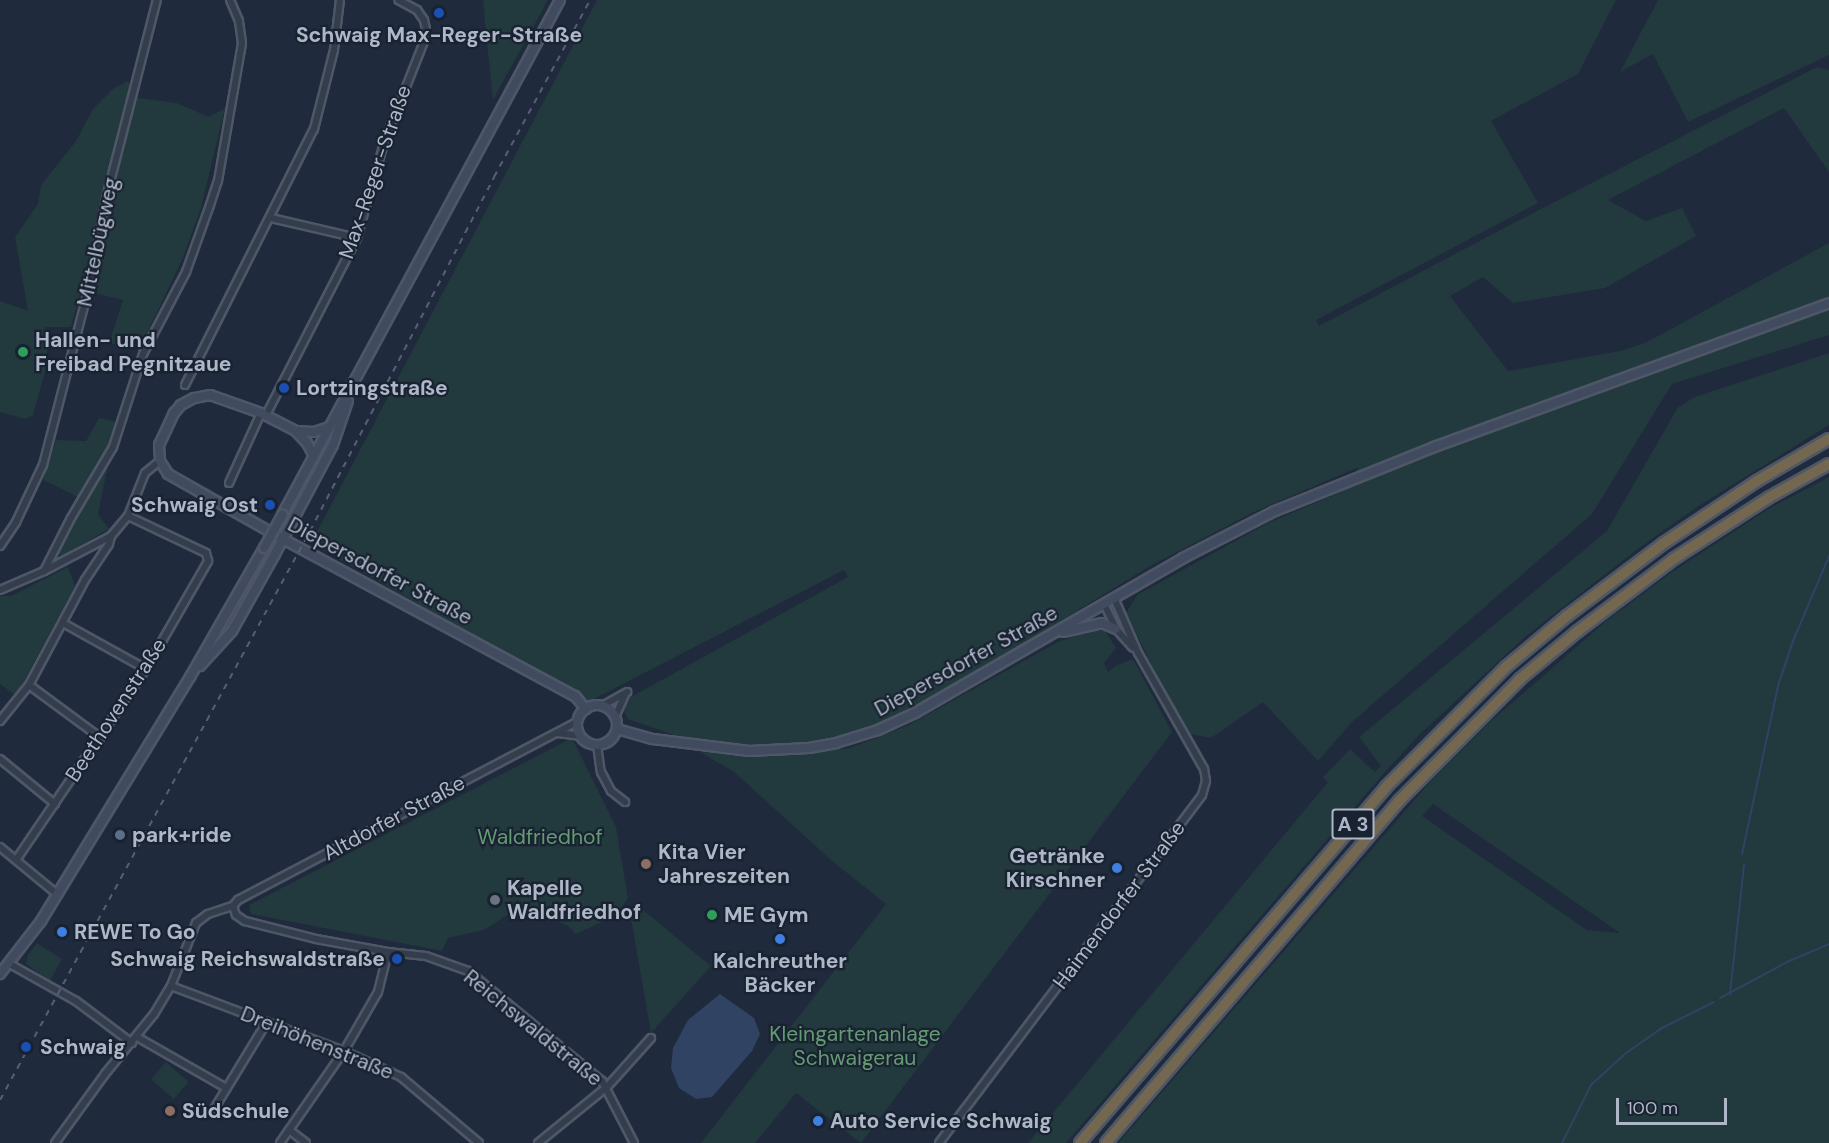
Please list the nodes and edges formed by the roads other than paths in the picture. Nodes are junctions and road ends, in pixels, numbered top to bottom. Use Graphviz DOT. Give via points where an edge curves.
graph roads {
  1 [pos="157,0"];
  2 [pos="230,0"];
  3 [pos="340,0"];
  4 [pos="398,0"];
  5 [pos="560,0"];
  6 [pos="271,218"];
  7 [pos="357,238"];
  8 [pos="1829,303"];
  9 [pos="353,384"];
  10 [pos="185,385"];
  11 [pos="263,414"];
  12 [pos="329,427"];
  13 [pos="296,431"];
  14 [pos="1829,439"];
  15 [pos="314,456"];
  16 [pos="160,461"];
  17 [pos="1829,464"];
  18 [pos="229,483"];
  19 [pos="128,516"];
  20 [pos="111,536"];
  21 [pos="283,539"];
  22 [pos="0,546"];
  23 [pos="44,571"];
  24 [pos="0,590"];
  25 [pos="1114,598"];
  26 [pos="1104,604"];
  27 [pos="63,623"];
  28 [pos="1116,629"];
  29 [pos="1051,635"];
  30 [pos="1138,653"];
  31 [pos="146,669"];
  32 [pos="190,677"];
  33 [pos="29,685"];
  34 [pos="602,706"];
  35 [pos="586,709"];
  36 [pos="615,717"];
  37 [pos="0,721"];
  38 [pos="578,722"];
  39 [pos="617,729"];
  40 [pos="557,733"];
  41 [pos="580,736"];
  42 [pos="101,738"];
  43 [pos="597,745"];
  44 [pos="0,759"];
  45 [pos="625,802"];
  46 [pos="55,804"];
  47 [pos="0,847"];
  48 [pos="16,860"];
  49 [pos="58,895"];
  50 [pos="233,906"];
  51 [pos="388,952"];
  52 [pos="8,963"];
  53 [pos="0,974"];
  54 [pos="171,986"];
  55 [pos="267,1022"];
  56 [pos="137,1036"];
  57 [pos="651,1038"];
  58 [pos="132,1042"];
  59 [pos="345,1051"];
  60 [pos="226,1088"];
  61 [pos="607,1088"];
  62 [pos="214,1109"];
  63 [pos="289,1130"];
  64 [pos="55,1143"];
  65 [pos="280,1143"];
  66 [pos="306,1143"];
  67 [pos="479,1143"];
  68 [pos="538,1143"];
  69 [pos="634,1143"];
  70 [pos="939,1143"];
  71 [pos="1080,1143"];
  72 [pos="1106,1143"];
  1 -- 22 [label="street, Mittelbügweg" via="43,465"];
  2 -- 23 [label="street" via="239,21 242,43 210,205 186,272 143,354 113,447"];
  3 -- 6 [label="street" via="334,50 314,129"];
  4 -- 7 [label="street, Max-Reger-Straße" via="417,10 426,29 385,140"];
  5 -- 9 [label="street"];
  6 -- 7 [label="street"];
  6 -- 10 [label="street"];
  7 -- 11 [label="street, Max-Reger-Straße"];
  8 -- 25 [label="street, Diepersdorfer Straße" via="1313,494 1237,528"];
  9 -- 12 [label="street"];
  9 -- 21 [label="street" via="333,446"];
  11 -- 13 [label="street"];
  11 -- 16 [label="street" via="215,396 187,401 174,413 160,439"];
  11 -- 18 [label="street"];
  12 -- 13 [label="street" via="314,432"];
  12 -- 15 [label="street"];
  13 -- 15 [label="street"];
  14 -- 71 [label="highway, A 3" via="1664,543 1506,667 1386,787"];
  15 -- 32 [label="street, bridge"];
  16 -- 19 [label="street" via="145,473"];
  16 -- 21 [label="street, Diepersdorfer Straße" via="168,474"];
  17 -- 72 [label="highway, A 3" via="1675,558 1513,686 1399,801"];
  19 -- 20 [label="street"];
  19 -- 31 [label="street, Beethovenstraße" via="209,557"];
  20 -- 23 [label="street"];
  20 -- 27 [label="street"];
  21 -- 32 [label="street" via="232,631"];
  21 -- 35 [label="street, Diepersdorfer Straße" via="575,696"];
  23 -- 24 [label="street"];
  25 -- 26 [label="street, Diepersdorfer Straße"];
  25 -- 30 [label="street, Haimendorfer Straße"];
  26 -- 28 [label="street, Haimendorfer Straße"];
  26 -- 29 [label="street, Diepersdorfer Straße"];
  27 -- 31 [label="street"];
  27 -- 33 [label="street"];
  28 -- 29 [label="street" via="1102,623 1089,624"];
  28 -- 30 [label="street, Haimendorfer Straße"];
  29 -- 39 [label="street, Diepersdorfer Straße" via="915,713 836,743 749,751 653,739"];
  30 -- 70 [label="street, Haimendorfer Straße" via="1204,769 1202,795"];
  31 -- 42 [label="street, Beethovenstraße"];
  32 -- 49 [label="street"];
  33 -- 37 [label="street"];
  33 -- 42 [label="street"];
  34 -- 35 [label="street"];
  34 -- 36 [label="street"];
  34 -- 36 [label="street" via="627,692"];
  35 -- 38 [label="street"];
  36 -- 39 [label="street"];
  38 -- 40 [label="street, Altdorfer Straße"];
  38 -- 41 [label="street"];
  39 -- 43 [label="street" via="610,741"];
  40 -- 41 [label="street"];
  40 -- 50 [label="street, Altdorfer Straße"];
  41 -- 43 [label="street"];
  42 -- 46 [label="street, Beethovenstraße"];
  43 -- 45 [label="street" via="601,771 611,790"];
  44 -- 46 [label="street"];
  46 -- 48 [label="street, Beethovenstraße"];
  47 -- 48 [label="street"];
  48 -- 49 [label="street"];
  49 -- 52 [label="street"];
  50 -- 51 [label="street, Reichswaldstraße" via="236,915 245,921"];
  50 -- 54 [label="street, Altdorfer Straße" via="196,922"];
  51 -- 59 [label="street" via="378,992"];
  51 -- 61 [label="street, Reichswaldstraße" via="426,956 468,971"];
  52 -- 53 [label="street"];
  52 -- 58 [label="street" via="76,1001"];
  54 -- 55 [label="street, Dreihöhenstraße"];
  54 -- 56 [label="street, Altdorfer Straße"];
  55 -- 59 [label="street, Dreihöhenstraße"];
  55 -- 60 [label="street"];
  56 -- 58 [label="street, Altdorfer Straße"];
  56 -- 60 [label="street"];
  57 -- 61 [label="street"];
  58 -- 64 [label="street, Altdorfer Straße"];
  59 -- 63 [label="street"];
  59 -- 67 [label="street, Dreihöhenstraße" via="401,1077"];
  60 -- 62 [label="street"];
  61 -- 68 [label="street"];
  61 -- 69 [label="street, Reichswaldstraße"];
  63 -- 65 [label="street"];
  63 -- 66 [label="street"];
}
